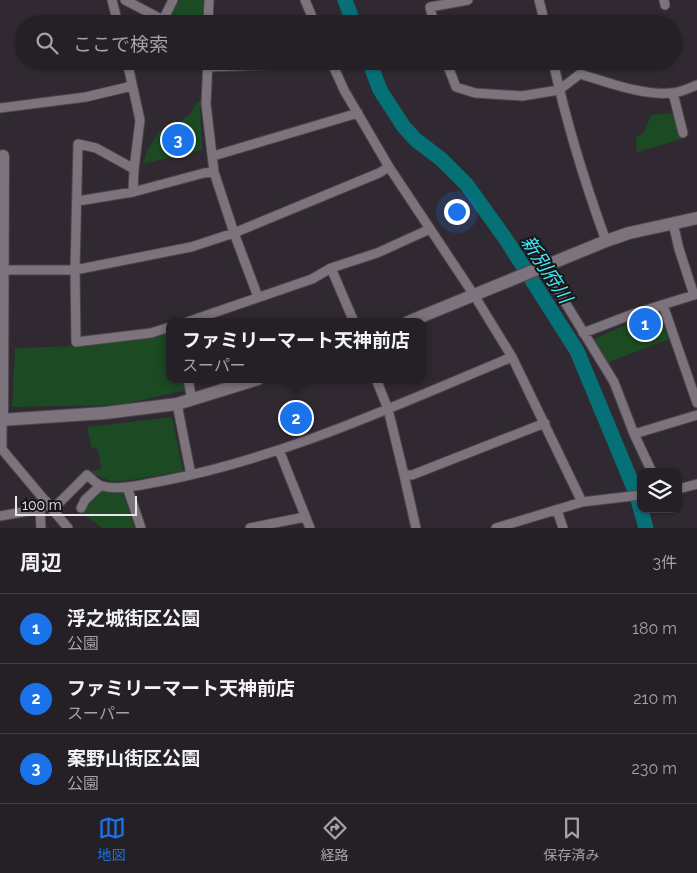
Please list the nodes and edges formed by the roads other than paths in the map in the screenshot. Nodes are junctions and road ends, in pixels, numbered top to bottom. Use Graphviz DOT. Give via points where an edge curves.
graph roads {
  1 [pos="112,0"];
  2 [pos="125,0"];
  3 [pos="173,0"];
  4 [pos="209,0"];
  5 [pos="304,0"];
  6 [pos="468,0"];
  7 [pos="539,0"];
  8 [pos="116,15"];
  9 [pos="154,15"];
  10 [pos="166,15"];
  11 [pos="208,15"];
  12 [pos="310,15"];
  13 [pos="432,15"];
  14 [pos="543,15"];
  15 [pos="128,70"];
  16 [pos="208,70"];
  17 [pos="335,70"];
  18 [pos="449,70"];
  19 [pos="555,70"];
  20 [pos="697,85"];
  21 [pos="132,86"];
  22 [pos="559,90"];
  23 [pos="673,93"];
  24 [pos="0,108"];
  25 [pos="358,113"];
  26 [pos="683,133"];
  27 [pos="1,153"];
  28 [pos="212,156"];
  29 [pos="389,167"];
  30 [pos="134,169"];
  31 [pos="214,172"];
  32 [pos="133,192"];
  33 [pos="78,201"];
  34 [pos="697,218"];
  35 [pos="673,223"];
  36 [pos="430,229"];
  37 [pos="234,233"];
  38 [pos="606,241"];
  39 [pos="547,266"];
  40 [pos="331,268"];
  41 [pos="2,270"];
  42 [pos="75,270"];
  43 [pos="474,295"];
  44 [pos="696,295"];
  45 [pos="258,297"];
  46 [pos="663,305"];
  47 [pos="198,318"];
  48 [pos="352,318"];
  49 [pos="418,318"];
  50 [pos="166,328"];
  51 [pos="583,333"];
  52 [pos="512,357"];
  53 [pos="189,383"];
  54 [pos="245,383"];
  55 [pos="378,383"];
  56 [pos="192,400"];
  57 [pos="697,403"];
  58 [pos="177,404"];
  59 [pos="388,409"];
  60 [pos="697,415"];
  61 [pos="1,420"];
  62 [pos="545,423"];
  63 [pos="634,434"];
  64 [pos="1,448"];
  65 [pos="279,450"];
  66 [pos="650,468"];
  67 [pos="191,475"];
  68 [pos="404,475"];
  69 [pos="697,484"];
  70 [pos="100,486"];
  71 [pos="127,487"];
  72 [pos="682,488"];
  73 [pos="637,495"];
  74 [pos="585,501"];
  75 [pos="43,505"];
  76 [pos="81,508"];
  77 [pos="53,509"];
  78 [pos="557,510"];
  79 [pos="0,516"];
  80 [pos="305,517"];
  81 [pos="41,528"];
  82 [pos="68,528"];
  83 [pos="141,528"];
  84 [pos="250,528"];
  85 [pos="310,528"];
  86 [pos="416,528"];
  87 [pos="496,528"];
  88 [pos="563,528"];
  1 -- 8 [label="street"];
  2 -- 9 [label="street"];
  3 -- 10 [label="street"];
  4 -- 11 [label="street"];
  5 -- 12 [label="street"];
  6 -- 13 [label="street" via="430,7"];
  7 -- 14 [label="street"];
  15 -- 21 [label="street"];
  16 -- 28 [label="street" via="206,104"];
  17 -- 25 [label="street"];
  18 -- 22 [label="street" via="456,87 475,93 522,96"];
  19 -- 22 [label="street"];
  20 -- 23 [label="street"];
  21 -- 24 [label="street" via="78,98"];
  21 -- 30 [label="street" via="140,120"];
  22 -- 23 [label="street" via="580,74 640,90"];
  22 -- 38 [label="street" via="588,193"];
  23 -- 26 [label="street"];
  25 -- 28 [label="street"];
  25 -- 29 [label="street"];
  27 -- 41 [label="street"];
  28 -- 31 [label="street"];
  29 -- 36 [label="street"];
  29 -- 37 [label="street"];
  30 -- 32 [label="street"];
  30 -- 33 [label="street" via="96,148 78,144"];
  31 -- 32 [label="street"];
  31 -- 37 [label="street"];
  32 -- 33 [label="street"];
  33 -- 42 [label="street"];
  34 -- 35 [label="street"];
  35 -- 38 [label="street"];
  35 -- 44 [label="street" via="679,250"];
  36 -- 40 [label="street" via="377,253"];
  36 -- 43 [label="street"];
  37 -- 42 [label="street" via="191,246"];
  37 -- 45 [label="street"];
  38 -- 39 [label="street"];
  39 -- 43 [label="street"];
  39 -- 51 [label="street"];
  40 -- 45 [label="street" via="312,279"];
  40 -- 48 [label="street"];
  41 -- 42 [label="street"];
  41 -- 61 [label="street"];
  42 -- 50 [label="street" via="76,342"];
  43 -- 49 [label="street"];
  43 -- 52 [label="street"];
  44 -- 46 [label="street"];
  45 -- 47 [label="street"];
  46 -- 51 [label="street"];
  46 -- 57 [label="street"];
  51 -- 63 [label="street" via="614,382"];
  52 -- 59 [label="street"];
  52 -- 62 [label="street"];
  53 -- 56 [label="street"];
  54 -- 56 [label="street"];
  55 -- 59 [label="street"];
  56 -- 58 [label="street"];
  58 -- 61 [label="street"];
  58 -- 67 [label="street"];
  59 -- 65 [label="street"];
  59 -- 68 [label="street"];
  60 -- 63 [label="street"];
  61 -- 64 [label="street"];
  62 -- 68 [label="street" via="412,475"];
  62 -- 74 [label="street"];
  63 -- 66 [label="street"];
  64 -- 75 [label="street"];
  65 -- 67 [label="street"];
  65 -- 80 [label="street"];
  67 -- 71 [label="street"];
  68 -- 86 [label="street"];
  69 -- 72 [label="street"];
  70 -- 71 [label="street"];
  70 -- 76 [label="street"];
  70 -- 77 [label="street" via="87,475"];
  71 -- 83 [label="street"];
  73 -- 74 [label="street"];
  74 -- 78 [label="street"];
  75 -- 77 [label="street"];
  75 -- 79 [label="street"];
  75 -- 81 [label="street"];
  77 -- 82 [label="street"];
  78 -- 87 [label="street"];
  78 -- 88 [label="street"];
  80 -- 84 [label="street"];
  80 -- 85 [label="street"];
}
